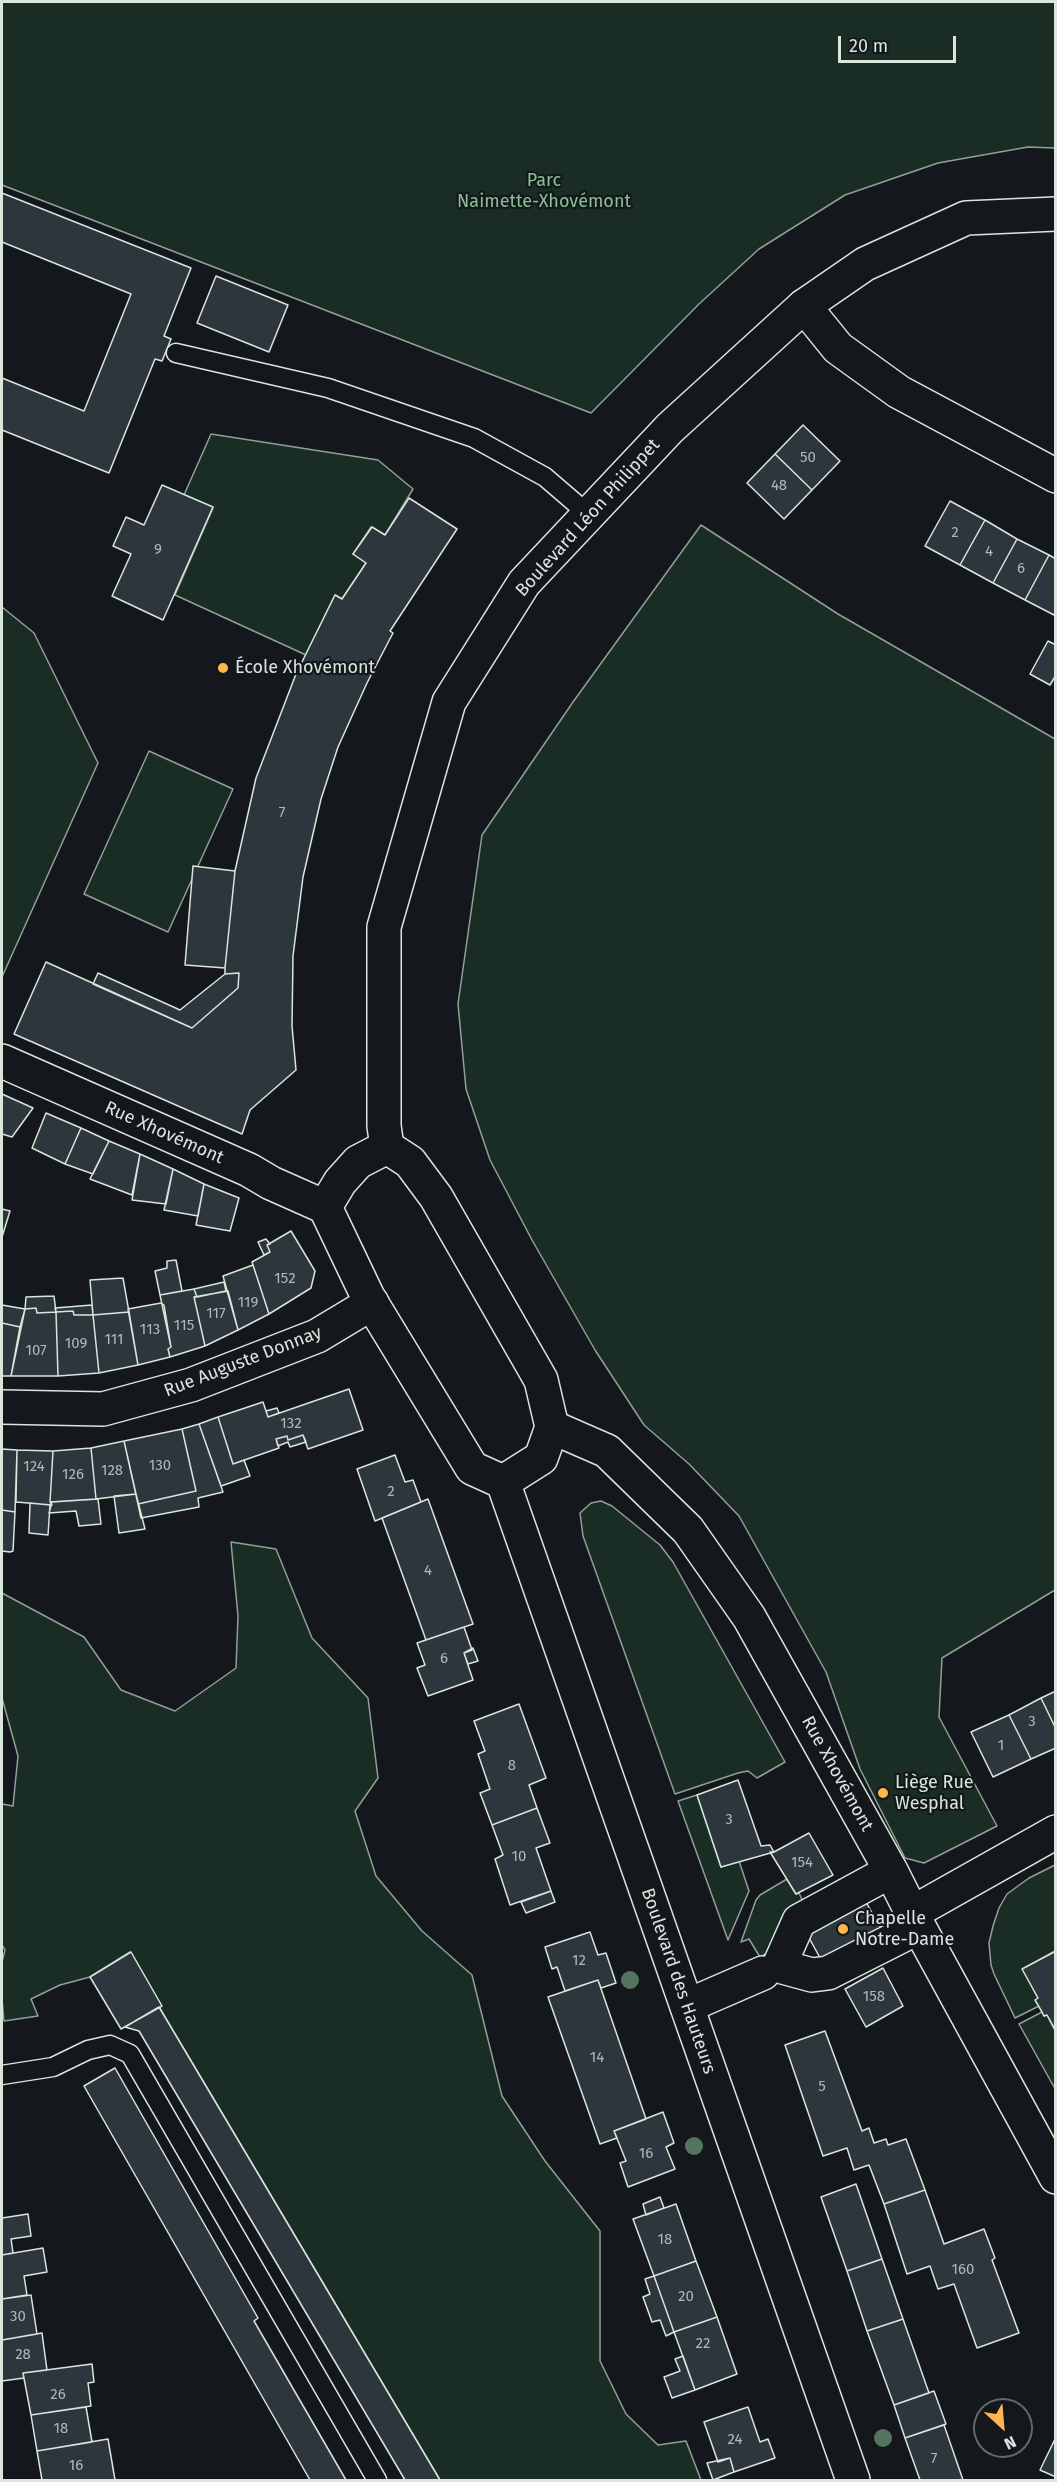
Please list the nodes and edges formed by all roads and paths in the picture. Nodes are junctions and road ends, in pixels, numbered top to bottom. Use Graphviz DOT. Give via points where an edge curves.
graph roads {
  1 [pos="1056,214"];
  2 [pos="804,306"];
  3 [pos="176,353"];
  4 [pos="1056,476"];
  5 [pos="588,514"];
  6 [pos="2,1061"];
  7 [pos="387,1147"];
  8 [pos="325,1207"];
  9 [pos="372,1303"];
  10 [pos="2,1407"];
  11 [pos="552,1427"];
  12 [pos="502,1482"];
  13 [pos="1056,1832"];
  14 [pos="891,1871"];
  15 [pos="916,1920"];
  16 [pos="763,1973"];
  17 [pos="687,2006"];
  18 [pos="2,2075"];
  19 [pos="1056,2177"];
  20 [pos="376,2481"];
  21 [pos="853,2481"];
  1 -- 2 [label="street, Boulevard Léon Philippet" via="966,218 865,264"];
  2 -- 4 [label="street" via="838,348 899,392"];
  2 -- 5 [label="street, Boulevard Léon Philippet" via="670,428"];
  3 -- 5 [label="lane" via="327,388 474,438 545,477"];
  5 -- 7 [label="street, Boulevard Léon Philippet" via="524,583 449,702 384,927"];
  6 -- 8 [label="street, Rue Xhovémont"];
  7 -- 8 [label="street" via="358,1162"];
  7 -- 11 [label="street" via="410,1162 436,1197 541,1380"];
  8 -- 9 [label="street"];
  9 -- 10 [label="street, Rue Auguste Donnay" via="317,1336 191,1385 103,1409"];
  9 -- 12 [label="street" via="472,1468"];
  11 -- 12 [label="street" via="541,1458"];
  11 -- 14 [label="street, Rue Xhovémont" via="607,1451 688,1530 749,1617"];
  12 -- 17 [label="street, Boulevard des Hauteurs"];
  13 -- 15 [label="street"];
  14 -- 15 [label="street, Rue Xhovémont"];
  14 -- 15 [label="street" via="800,1921 779,1966 812,1975 828,1974"];
  15 -- 19 [label="street, Rue Xhovémont"];
  16 -- 17 [label="street"];
  17 -- 21 [label="street, Boulevard des Hauteurs"];
  18 -- 20 [label="lane" via="53,2067 88,2050 110,2045 130,2054"];
}
